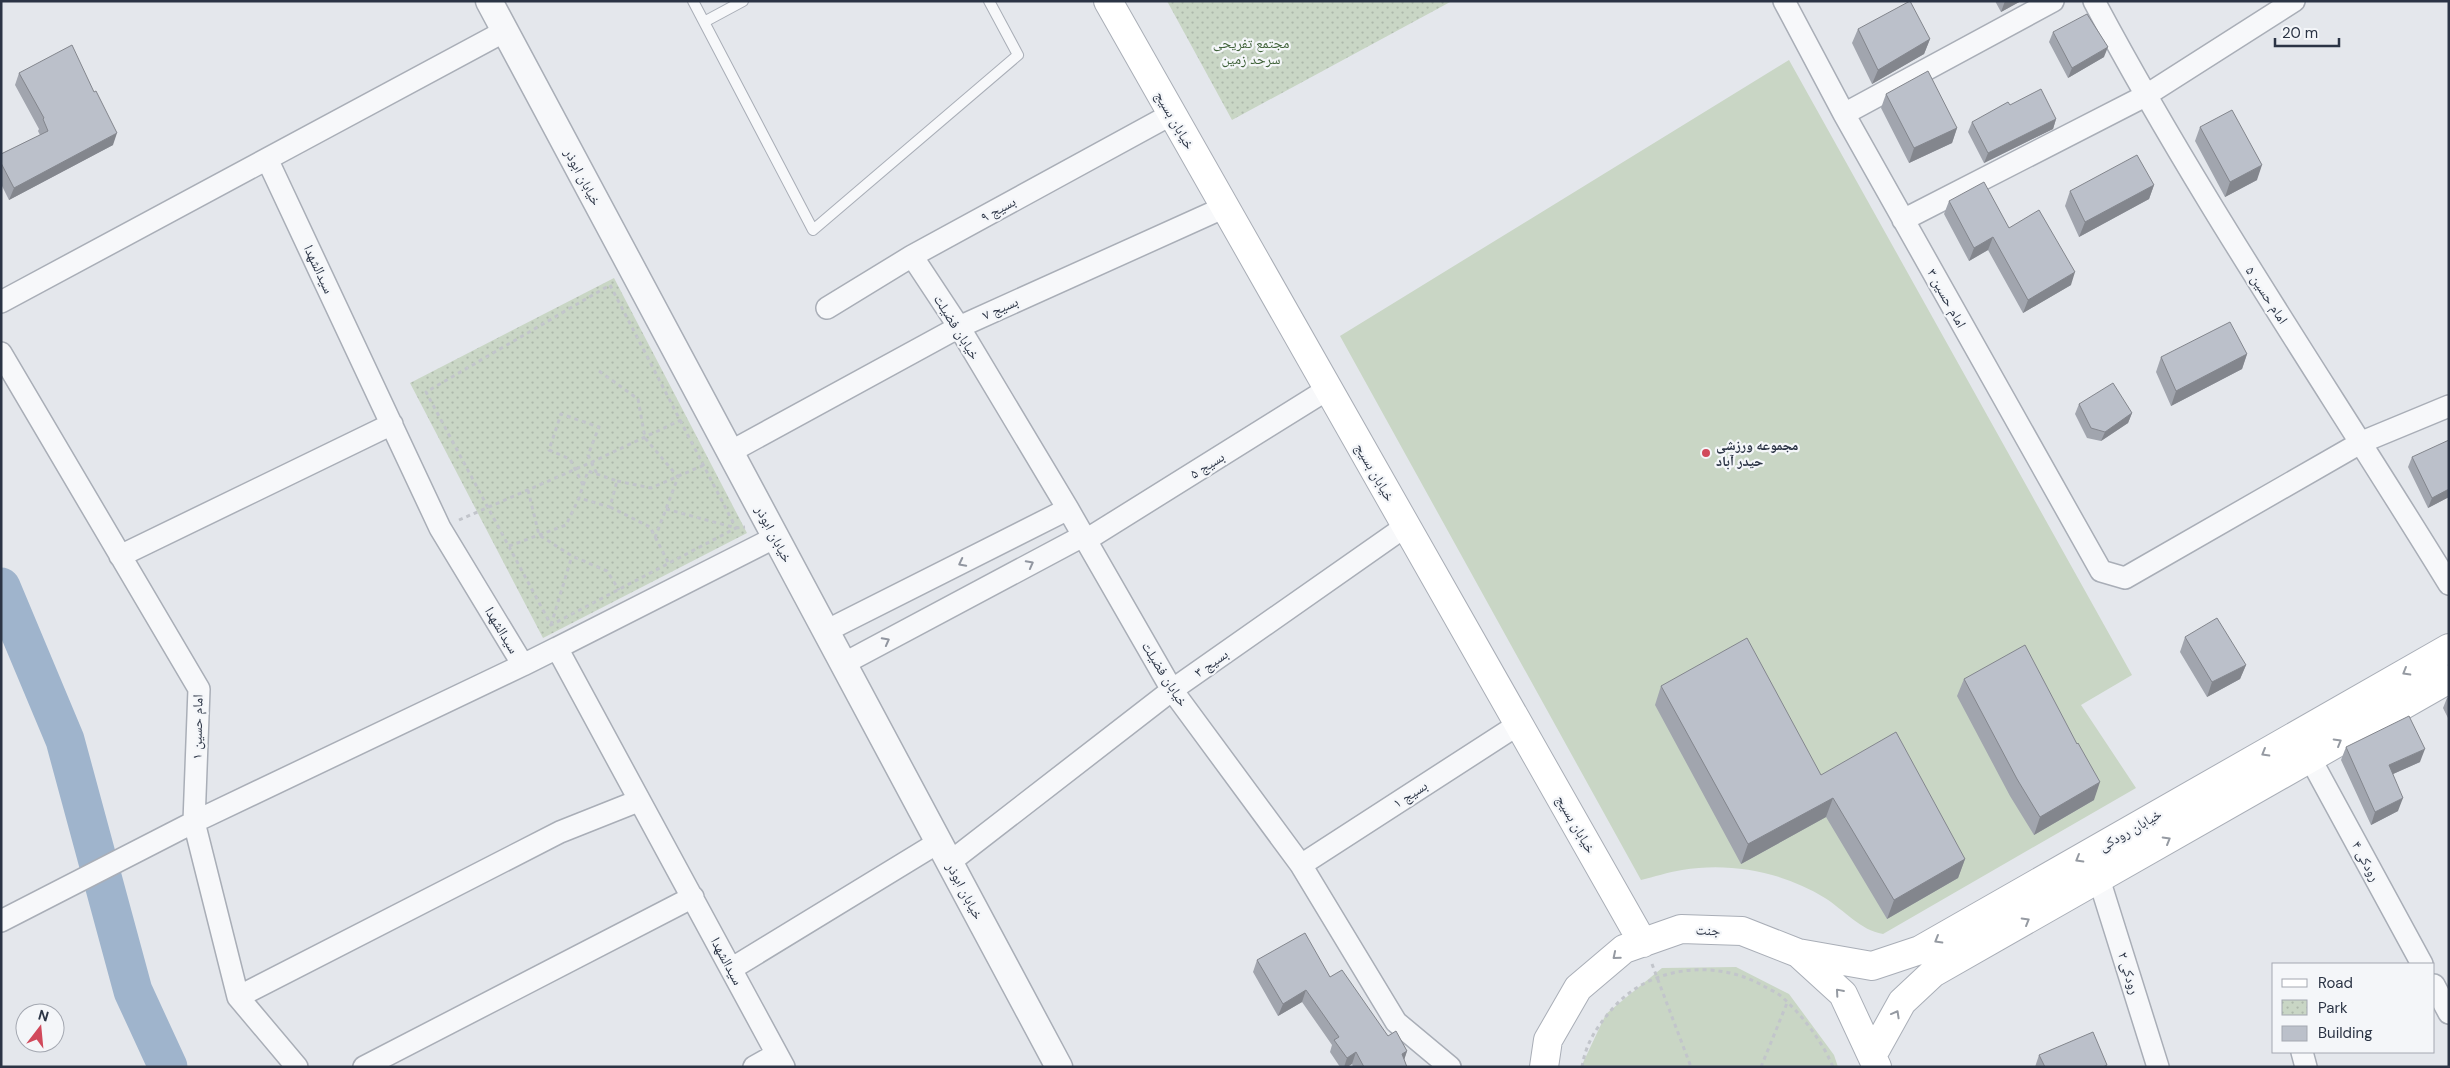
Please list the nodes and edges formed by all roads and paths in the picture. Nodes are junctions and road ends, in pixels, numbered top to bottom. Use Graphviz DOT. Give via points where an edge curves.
graph roads {
  1 [pos="489,1"];
  2 [pos="693,1"];
  3 [pos="743,1"];
  4 [pos="989,1"];
  5 [pos="1108,1"];
  6 [pos="1784,1"];
  7 [pos="2053,1"];
  8 [pos="2094,1"];
  9 [pos="2294,1"];
  10 [pos="704,22"];
  11 [pos="505,31"];
  12 [pos="2144,96"];
  13 [pos="1172,114"];
  14 [pos="1844,114"];
  15 [pos="268,160"];
  16 [pos="1224,207"];
  17 [pos="1903,220"];
  18 [pos="912,256"];
  19 [pos="1,302"];
  20 [pos="828,308"];
  21 [pos="959,327"];
  22 [pos="1,353"];
  23 [pos="599,371"];
  24 [pos="1328,389"];
  25 [pos="2449,406"];
  26 [pos="707,408"];
  27 [pos="680,421"];
  28 [pos="392,424"];
  29 [pos="644,438"];
  30 [pos="2362,442"];
  31 [pos="730,452"];
  32 [pos="704,466"];
  33 [pos="598,475"];
  34 [pos="678,477"];
  35 [pos="617,481"];
  36 [pos="584,486"];
  37 [pos="528,490"];
  38 [pos="579,498"];
  39 [pos="610,507"];
  40 [pos="488,508"];
  41 [pos="666,509"];
  42 [pos="1068,510"];
  43 [pos="1406,526"];
  44 [pos="440,528"];
  45 [pos="736,528"];
  46 [pos="772,531"];
  47 [pos="539,535"];
  48 [pos="655,538"];
  49 [pos="1085,538"];
  50 [pos="509,546"];
  51 [pos="120,556"];
  52 [pos="572,556"];
  53 [pos="669,564"];
  54 [pos="2449,584"];
  55 [pos="619,590"];
  56 [pos="551,625"];
  57 [pos="826,630"];
  58 [pos="557,648"];
  59 [pos="2449,648"];
  60 [pos="843,664"];
  61 [pos="523,665"];
  62 [pos="2449,679"];
  63 [pos="1172,690"];
  64 [pos="1518,724"];
  65 [pos="2310,758"];
  66 [pos="638,801"];
  67 [pos="194,822"];
  68 [pos="944,852"];
  69 [pos="1301,864"];
  70 [pos="2099,879"];
  71 [pos="693,897"];
  72 [pos="1,921"];
  73 [pos="1643,943"];
  74 [pos="1798,953"];
  75 [pos="2421,963"];
  76 [pos="731,969"];
  77 [pos="1658,978"];
  78 [pos="2435,987"];
  79 [pos="238,997"];
  80 [pos="1787,1003"];
  81 [pos="2449,1013"];
  82 [pos="2302,1053"];
  83 [pos="781,1060"];
  84 [pos="1874,1062"];
  85 [pos="297,1067"];
  86 [pos="364,1067"];
  87 [pos="754,1067"];
  88 [pos="1059,1067"];
  89 [pos="1450,1067"];
  90 [pos="1544,1067"];
  91 [pos="1582,1067"];
  92 [pos="1691,1067"];
  93 [pos="1761,1067"];
  94 [pos="1833,1067"];
  95 [pos="2158,1067"];
  96 [pos="2306,1067"];
  1 -- 11 [label="street, خیابان ابوذر"];
  2 -- 10 [label="lane"];
  3 -- 10 [label="lane"];
  4 -- 10 [label="lane" via="1018,55 813,230"];
  5 -- 13 [label="main road, خیابان بسیج"];
  6 -- 14 [label="street, امام حسین ۳"];
  7 -- 14 [label="street"];
  8 -- 12 [label="street, امام حسین ۵"];
  9 -- 12 [label="street"];
  11 -- 15 [label="street"];
  11 -- 26 [label="street, خیابان ابوذر"];
  12 -- 17 [label="street"];
  12 -- 30 [label="street, امام حسین ۵" via="2223,227"];
  13 -- 16 [label="main road, خیابان بسیج"];
  13 -- 18 [label="street, بسیج ۹"];
  14 -- 17 [label="street, امام حسین ۳"];
  15 -- 19 [label="street"];
  15 -- 28 [label="street, سیدالشهدا"];
  16 -- 21 [label="street, بسیج ۷"];
  16 -- 24 [label="main road, خیابان بسیج"];
  17 -- 30 [label="street, امام حسین ۳" via="2101,571 2125,578"];
  18 -- 20 [label="street, بسیج ۹"];
  18 -- 21 [label="street, خیابان فضیلت"];
  21 -- 31 [label="street, بسیج ۷"];
  21 -- 42 [label="street, خیابان فضیلت"];
  22 -- 51 [label="street, امام حسین ۱"];
  23 -- 29 [label="path" via="638,399"];
  24 -- 43 [label="main road, خیابان بسیج"];
  24 -- 49 [label="street, بسیج ۵"];
  25 -- 30 [label="street"];
  26 -- 27 [label="path"];
  26 -- 31 [label="street, خیابان ابوذر"];
  27 -- 29 [label="path"];
  27 -- 32 [label="path"];
  27 -- 40 [label="path" via="610,285 426,392"];
  28 -- 44 [label="street, سیدالشهدا"];
  28 -- 51 [label="street"];
  29 -- 34 [label="path"];
  29 -- 37 [label="path"];
  30 -- 54 [label="street, امام حسین ۵"];
  31 -- 46 [label="street, خیابان ابوذر"];
  32 -- 34 [label="path"];
  32 -- 45 [label="path"];
  33 -- 35 [label="path"];
  33 -- 36 [label="path" via="588,471"];
  33 -- 36 [label="path" via="588,455 599,427 561,414 549,450 570,459"];
  34 -- 35 [label="path" via="651,488"];
  34 -- 41 [label="path"];
  35 -- 39 [label="path"];
  36 -- 38 [label="path"];
  37 -- 40 [label="path"];
  37 -- 47 [label="path"];
  38 -- 39 [label="path"];
  38 -- 47 [label="path" via="566,525"];
  39 -- 48 [label="path" via="650,527"];
  40 -- 44 [label="path"];
  40 -- 50 [label="path"];
  41 -- 45 [label="path"];
  41 -- 48 [label="path"];
  42 -- 49 [label="street, خیابان فضیلت"];
  42 -- 57 [label="street, one-way"];
  43 -- 63 [label="street, بسیج ۳"];
  43 -- 64 [label="main road, خیابان بسیج"];
  44 -- 61 [label="street, سیدالشهدا"];
  45 -- 46 [label="path"];
  45 -- 53 [label="path"];
  46 -- 57 [label="street, خیابان ابوذر"];
  46 -- 58 [label="street"];
  47 -- 50 [label="path"];
  47 -- 52 [label="path"];
  48 -- 53 [label="path"];
  60 -- 49 [label="street, بسیج ۵, one-way"];
  49 -- 63 [label="street, خیابان فضیلت"];
  50 -- 56 [label="path"];
  51 -- 67 [label="street, امام حسین ۱" via="198,689"];
  52 -- 55 [label="path" via="607,571"];
  52 -- 56 [label="path"];
  53 -- 55 [label="path"];
  55 -- 56 [label="path"];
  57 -- 60 [label="street, خیابان ابوذر"];
  58 -- 61 [label="street, سیدالشهدا"];
  58 -- 66 [label="street, سیدالشهدا"];
  59 -- 74 [label="main road, خیابان رودکی, one-way" via="1920,950 1872,966"];
  60 -- 68 [label="street, خیابان ابوذر"];
  61 -- 67 [label="street"];
  65 -- 62 [label="main road, خیابان رودکی, one-way"];
  63 -- 68 [label="street, بسیج ۳"];
  63 -- 69 [label="street, خیابان فضیلت"];
  64 -- 69 [label="street, بسیج ۱"];
  64 -- 73 [label="main road, خیابان بسیج"];
  70 -- 65 [label="main road, خیابان رودکی, one-way"];
  65 -- 75 [label="street, رودکی ۴"];
  66 -- 71 [label="street, سیدالشهدا"];
  66 -- 79 [label="street" via="560,832"];
  67 -- 72 [label="street"];
  67 -- 79 [label="street, امام حسین ۱"];
  68 -- 76 [label="street, بسیج ۳"];
  68 -- 88 [label="street, خیابان ابوذر"];
  69 -- 89 [label="street, خیابان فضیلت" via="1396,1022"];
  84 -- 70 [label="main road, خیابان رودکی, one-way" via="1902,1002 1933,973"];
  70 -- 95 [label="street, رودکی ۲"];
  71 -- 76 [label="street, سیدالشهدا"];
  71 -- 86 [label="street"];
  73 -- 74 [label="main road, جنت" via="1681,929 1742,931"];
  73 -- 77 [label="path"];
  73 -- 90 [label="main road, جنت, one-way" via="1624,949 1578,988 1548,1040"];
  84 -- 74 [label="main road, جنت, one-way" via="1843,994"];
  76 -- 83 [label="street, سیدالشهدا"];
  77 -- 80 [label="path" via="1665,974 1698,970 1725,970 1751,980 1781,996"];
  77 -- 91 [label="path" via="1627,992 1594,1031 1584,1052"];
  77 -- 92 [label="path"];
  78 -- 81 [label="street"];
  79 -- 85 [label="street, امام حسین ۱"];
  80 -- 93 [label="path"];
  80 -- 94 [label="path" via="1806,1023"];
  82 -- 96 [label="street"];
  83 -- 87 [label="street"];
}
